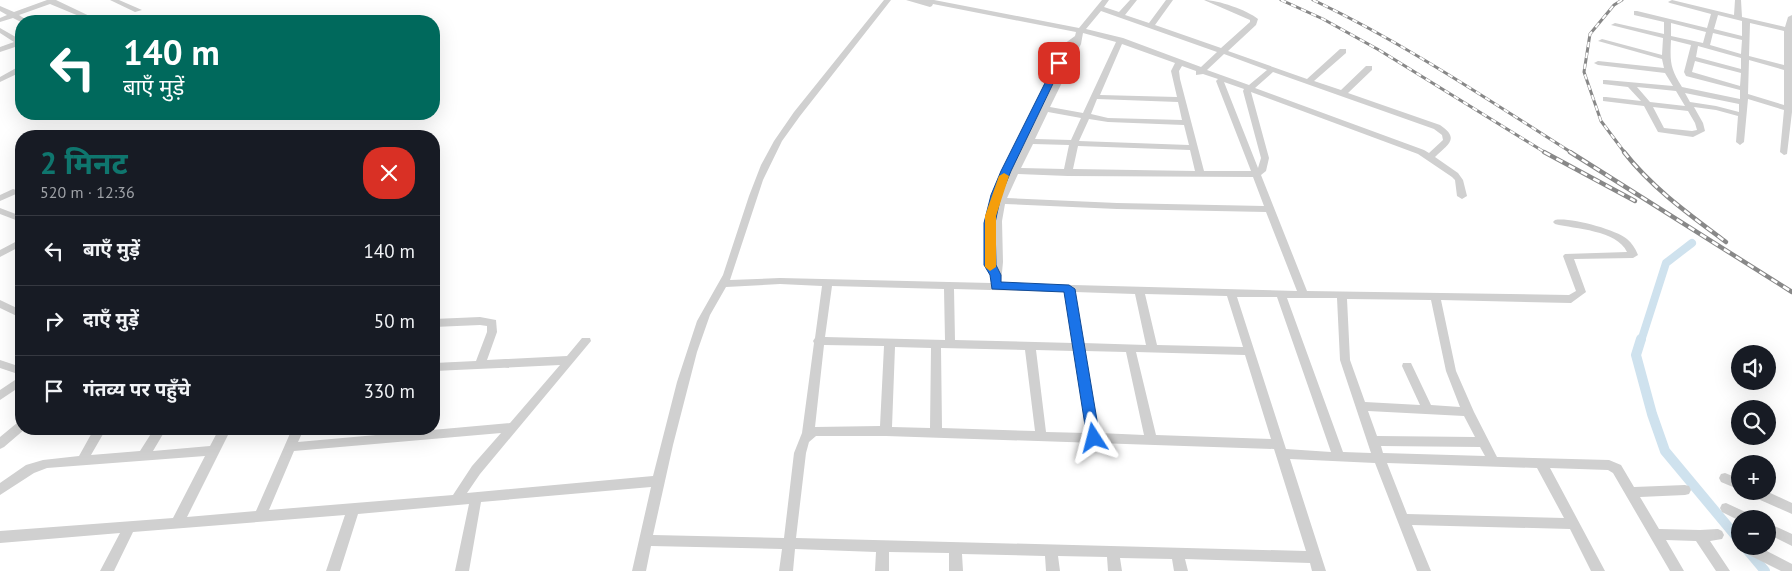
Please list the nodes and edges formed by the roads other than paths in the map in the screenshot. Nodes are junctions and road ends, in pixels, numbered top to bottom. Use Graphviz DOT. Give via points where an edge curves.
graph roads {
  1 [pos="113,0"];
  2 [pos="888,0"];
  3 [pos="898,0"];
  4 [pos="909,0"];
  5 [pos="923,0"];
  6 [pos="1106,0"];
  7 [pos="1134,0"];
  8 [pos="1170,0"];
  9 [pos="1207,0"];
  10 [pos="1738,0"];
  11 [pos="46,1"];
  12 [pos="1672,2"];
  13 [pos="1690,3"];
  14 [pos="0,8"];
  15 [pos="1100,8"];
  16 [pos="138,10"];
  17 [pos="1715,12"];
  18 [pos="1637,13"];
  19 [pos="12,15"];
  20 [pos="81,15"];
  21 [pos="1121,15"];
  22 [pos="15,16"];
  23 [pos="1792,17"];
  24 [pos="1742,18"];
  25 [pos="0,20"];
  26 [pos="1668,21"];
  27 [pos="1615,25"];
  28 [pos="1151,26"];
  29 [pos="0,30"];
  30 [pos="1790,30"];
  31 [pos="1710,31"];
  32 [pos="1079,34"];
  33 [pos="1668,37"];
  34 [pos="15,39"];
  35 [pos="1746,39"];
  36 [pos="1602,41"];
  37 [pos="1119,42"];
  38 [pos="1695,44"];
  39 [pos="15,45"];
  40 [pos="1706,46"];
  41 [pos="1790,49"];
  42 [pos="0,50"];
  43 [pos="1343,50"];
  44 [pos="1223,51"];
  45 [pos="1745,56"];
  46 [pos="1666,58"];
  47 [pos="1692,58"];
  48 [pos="1598,63"];
  49 [pos="1178,65"];
  50 [pos="1369,68"];
  51 [pos="1272,69"];
  52 [pos="1790,70"];
  53 [pos="1668,71"];
  54 [pos="15,72"];
  55 [pos="1201,72"];
  56 [pos="1745,72"];
  57 [pos="0,80"];
  58 [pos="1220,81"];
  59 [pos="1308,82"];
  60 [pos="1606,82"];
  61 [pos="1631,85"];
  62 [pos="1678,89"];
  63 [pos="1248,90"];
  64 [pos="1342,94"];
  65 [pos="1744,95"];
  66 [pos="1717,96"];
  67 [pos="1095,97"];
  68 [pos="810,98"];
  69 [pos="1606,99"];
  70 [pos="1181,100"];
  71 [pos="1647,103"];
  72 [pos="1689,107"];
  73 [pos="1716,108"];
  74 [pos="1046,109"];
  75 [pos="1790,109"];
  76 [pos="1742,115"];
  77 [pos="1086,117"];
  78 [pos="1187,123"];
  79 [pos="1030,141"];
  80 [pos="1740,142"];
  81 [pos="1074,143"];
  82 [pos="1194,148"];
  83 [pos="1784,152"];
  84 [pos="1429,158"];
  85 [pos="1010,171"];
  86 [pos="1068,172"];
  87 [pos="1200,173"];
  88 [pos="1256,174"];
  89 [pos="13,192"];
  90 [pos="1462,196"];
  91 [pos="0,198"];
  92 [pos="1001,201"];
  93 [pos="1270,209"];
  94 [pos="0,211"];
  95 [pos="15,217"];
  96 [pos="1558,222"];
  97 [pos="15,245"];
  98 [pos="0,254"];
  99 [pos="995,275"];
  100 [pos="827,282"];
  101 [pos="724,284"];
  102 [pos="949,285"];
  103 [pos="996,286"];
  104 [pos="1069,289"];
  105 [pos="1139,290"];
  106 [pos="1231,293"];
  107 [pos="1281,294"];
  108 [pos="1302,294"];
  109 [pos="1342,295"];
  110 [pos="1435,297"];
  111 [pos="0,304"];
  112 [pos="15,311"];
  113 [pos="440,323"];
  114 [pos="586,340"];
  115 [pos="818,342"];
  116 [pos="890,342"];
  117 [pos="936,343"];
  118 [pos="950,344"];
  119 [pos="1030,345"];
  120 [pos="1080,347"];
  121 [pos="1130,348"];
  122 [pos="1152,348"];
  123 [pos="1249,351"];
  124 [pos="570,360"];
  125 [pos="482,363"];
  126 [pos="0,364"];
  127 [pos="440,366"];
  128 [pos="1407,366"];
  129 [pos="15,369"];
  130 [pos="15,385"];
  131 [pos="0,396"];
  132 [pos="1362,406"];
  133 [pos="1428,410"];
  134 [pos="1468,412"];
  135 [pos="512,427"];
  136 [pos="886,430"];
  137 [pos="15,431"];
  138 [pos="440,431"];
  139 [pos="936,432"];
  140 [pos="808,433"];
  141 [pos="97,435"];
  142 [pos="156,435"];
  143 [pos="222,435"];
  144 [pos="296,435"];
  145 [pos="373,435"];
  146 [pos="1041,436"];
  147 [pos="1094,438"];
  148 [pos="1151,440"];
  149 [pos="1374,440"];
  150 [pos="1484,442"];
  151 [pos="0,444"];
  152 [pos="291,447"];
  153 [pos="1280,449"];
  154 [pos="213,451"];
  155 [pos="144,455"];
  156 [pos="1339,457"];
  157 [pos="1379,458"];
  158 [pos="83,459"];
  159 [pos="1493,461"];
  160 [pos="1541,463"];
  161 [pos="1725,478"];
  162 [pos="658,481"];
  163 [pos="1731,481"];
  164 [pos="2,486"];
  165 [pos="1685,490"];
  166 [pos="1630,492"];
  167 [pos="476,498"];
  168 [pos="456,500"];
  169 [pos="1772,500"];
  170 [pos="1726,508"];
  171 [pos="353,509"];
  172 [pos="1792,509"];
  173 [pos="1731,510"];
  174 [pos="260,516"];
  175 [pos="1403,520"];
  176 [pos="177,524"];
  177 [pos="1574,524"];
  178 [pos="129,528"];
  179 [pos="1776,532"];
  180 [pos="1656,534"];
  181 [pos="1718,535"];
  182 [pos="1700,536"];
  183 [pos="0,537"];
  184 [pos="646,540"];
  185 [pos="1792,540"];
  186 [pos="789,543"];
  187 [pos="883,545"];
  188 [pos="955,547"];
  189 [pos="1051,550"];
  190 [pos="1113,551"];
  191 [pos="1177,553"];
  192 [pos="1762,555"];
  193 [pos="1315,557"];
  194 [pos="1792,570"];
  195 [pos="107,571"];
  196 [pos="333,571"];
  197 [pos="462,571"];
  198 [pos="639,571"];
  199 [pos="786,571"];
  200 [pos="882,571"];
  201 [pos="956,571"];
  202 [pos="1053,571"];
  203 [pos="1115,571"];
  204 [pos="1181,571"];
  205 [pos="1319,571"];
  206 [pos="1424,571"];
  207 [pos="1598,571"];
  208 [pos="1677,571"];
  209 [pos="1723,571"];
  1 -- 16 [label="street"];
  2 -- 68 [label="street"];
  3 -- 68 [label="street" via="840,69"];
  4 -- 32 [label="street"];
  5 -- 32 [label="street"];
  6 -- 15 [label="street"];
  7 -- 21 [label="street"];
  8 -- 28 [label="street"];
  9 -- 44 [label="street" via="1254,19"];
  10 -- 24 [label="street"];
  11 -- 19 [label="street"];
  11 -- 20 [label="street"];
  12 -- 13 [label="street"];
  13 -- 17 [label="street"];
  14 -- 19 [label="street"];
  15 -- 21 [label="street"];
  15 -- 32 [label="street"];
  17 -- 24 [label="street"];
  17 -- 31 [label="street"];
  18 -- 26 [label="street"];
  19 -- 22 [label="street"];
  19 -- 25 [label="street"];
  21 -- 28 [label="street"];
  23 -- 30 [label="street"];
  24 -- 30 [label="street"];
  24 -- 35 [label="street"];
  26 -- 31 [label="street"];
  26 -- 33 [label="street"];
  27 -- 33 [label="street"];
  28 -- 44 [label="street"];
  29 -- 34 [label="street"];
  30 -- 41 [label="street"];
  31 -- 35 [label="street"];
  31 -- 40 [label="street"];
  32 -- 37 [label="street"];
  32 -- 74 [label="street"];
  32 -- 85 [label="street" via="1068,44"];
  33 -- 38 [label="street"];
  33 -- 46 [label="street"];
  35 -- 45 [label="street"];
  36 -- 46 [label="street"];
  37 -- 49 [label="street"];
  37 -- 55 [label="street"];
  37 -- 67 [label="street"];
  38 -- 40 [label="street"];
  38 -- 47 [label="street"];
  39 -- 42 [label="street"];
  40 -- 45 [label="street"];
  41 -- 52 [label="street"];
  43 -- 59 [label="street"];
  44 -- 51 [label="street"];
  44 -- 55 [label="street"];
  45 -- 52 [label="street"];
  45 -- 56 [label="street"];
  46 -- 53 [label="street"];
  47 -- 56 [label="street"];
  47 -- 65 [label="street" via="1689,74"];
  48 -- 53 [label="street"];
  49 -- 55 [label="street"];
  49 -- 70 [label="street" via="1175,75"];
  50 -- 64 [label="street"];
  51 -- 59 [label="street"];
  51 -- 63 [label="street"];
  52 -- 75 [label="street"];
  53 -- 62 [label="street"];
  54 -- 57 [label="street"];
  55 -- 58 [label="street"];
  55 -- 63 [label="street"];
  56 -- 65 [label="street"];
  58 -- 63 [label="street"];
  58 -- 88 [label="street"];
  59 -- 64 [label="street"];
  60 -- 61 [label="street"];
  61 -- 62 [label="street"];
  61 -- 71 [label="street"];
  62 -- 66 [label="street"];
  62 -- 72 [label="street"];
  63 -- 84 [label="street"];
  63 -- 88 [label="street" via="1265,158 1262,171"];
  64 -- 84 [label="street" via="1445,132 1447,141"];
  65 -- 66 [label="street"];
  65 -- 75 [label="street"];
  65 -- 76 [label="street"];
  66 -- 73 [label="street"];
  67 -- 70 [label="street"];
  67 -- 77 [label="street"];
  68 -- 101 [label="street" via="765,165"];
  69 -- 71 [label="street"];
  70 -- 78 [label="street"];
  71 -- 72 [label="street"];
  71 -- 72 [label="street" via="1662,130 1700,133 1699,123"];
  72 -- 73 [label="street"];
  73 -- 76 [label="street"];
  74 -- 77 [label="street"];
  74 -- 79 [label="street"];
  75 -- 83 [label="street"];
  76 -- 80 [label="street"];
  77 -- 78 [label="street"];
  77 -- 81 [label="street"];
  78 -- 82 [label="street"];
  79 -- 81 [label="street"];
  79 -- 85 [label="street"];
  81 -- 82 [label="street"];
  81 -- 86 [label="street"];
  82 -- 87 [label="street"];
  84 -- 90 [label="street" via="1455,175"];
  85 -- 86 [label="street"];
  85 -- 92 [label="street"];
  85 -- 99 [label="street" via="990,216 990,265"];
  86 -- 87 [label="street"];
  87 -- 88 [label="street"];
  88 -- 93 [label="street"];
  89 -- 91 [label="street"];
  92 -- 93 [label="street"];
  92 -- 99 [label="street" via="996,221 998,263"];
  93 -- 108 [label="street"];
  94 -- 95 [label="street"];
  96 -- 110 [label="street" via="1621,238 1633,255 1568,256 1581,292 1571,299"];
  97 -- 98 [label="street"];
  99 -- 103 [label="street"];
  100 -- 101 [label="street"];
  100 -- 102 [label="street"];
  100 -- 115 [label="street"];
  101 -- 162 [label="street" via="702,320"];
  102 -- 103 [label="street"];
  102 -- 118 [label="street"];
  103 -- 104 [label="street"];
  104 -- 105 [label="street"];
  104 -- 120 [label="street"];
  105 -- 106 [label="street"];
  105 -- 122 [label="street"];
  106 -- 107 [label="street"];
  106 -- 123 [label="street"];
  107 -- 108 [label="street"];
  107 -- 156 [label="street"];
  108 -- 109 [label="street"];
  109 -- 110 [label="street"];
  109 -- 132 [label="street" via="1345,360"];
  110 -- 134 [label="street" via="1451,370"];
  111 -- 112 [label="street"];
  113 -- 125 [label="street" via="480,320 492,323"];
  114 -- 124 [label="street"];
  115 -- 116 [label="street"];
  115 -- 140 [label="street"];
  116 -- 117 [label="street"];
  116 -- 136 [label="street"];
  117 -- 118 [label="street"];
  117 -- 139 [label="street"];
  118 -- 119 [label="street"];
  119 -- 120 [label="street"];
  119 -- 146 [label="street"];
  120 -- 121 [label="street"];
  120 -- 147 [label="street"];
  121 -- 122 [label="street"];
  121 -- 148 [label="street"];
  122 -- 123 [label="street"];
  123 -- 153 [label="street"];
  124 -- 125 [label="street"];
  124 -- 135 [label="street"];
  125 -- 127 [label="street"];
  126 -- 129 [label="street"];
  128 -- 133 [label="street"];
  130 -- 131 [label="street"];
  132 -- 133 [label="street"];
  132 -- 149 [label="street"];
  133 -- 134 [label="street"];
  134 -- 150 [label="street"];
  135 -- 138 [label="street"];
  135 -- 168 [label="street" via="466,482"];
  136 -- 139 [label="street"];
  136 -- 140 [label="street"];
  137 -- 151 [label="street"];
  139 -- 146 [label="street"];
  140 -- 186 [label="street" via="800,453"];
  141 -- 158 [label="street"];
  142 -- 155 [label="street"];
  143 -- 154 [label="street"];
  144 -- 152 [label="street"];
  145 -- 152 [label="street"];
  146 -- 147 [label="street"];
  147 -- 148 [label="street"];
  148 -- 153 [label="street"];
  149 -- 150 [label="street"];
  149 -- 157 [label="street"];
  150 -- 159 [label="street"];
  152 -- 174 [label="street"];
  153 -- 156 [label="street"];
  153 -- 193 [label="street"];
  154 -- 155 [label="street"];
  154 -- 176 [label="street"];
  155 -- 158 [label="street"];
  156 -- 157 [label="street"];
  157 -- 159 [label="street"];
  157 -- 175 [label="street"];
  158 -- 164 [label="street" via="39,465"];
  159 -- 160 [label="street"];
  160 -- 166 [label="street" via="1609,465 1617,468"];
  160 -- 177 [label="street"];
  161 -- 163 [label="street"];
  162 -- 167 [label="street"];
  162 -- 184 [label="street"];
  165 -- 166 [label="street"];
  166 -- 180 [label="street"];
  167 -- 168 [label="street"];
  167 -- 197 [label="street"];
  168 -- 171 [label="street"];
  169 -- 172 [label="street"];
  170 -- 173 [label="street"];
  171 -- 174 [label="street"];
  171 -- 196 [label="street"];
  174 -- 176 [label="street"];
  175 -- 177 [label="street"];
  175 -- 206 [label="street"];
  176 -- 178 [label="street"];
  177 -- 207 [label="street"];
  178 -- 183 [label="street"];
  178 -- 195 [label="street"];
  179 -- 185 [label="street"];
  180 -- 182 [label="street"];
  180 -- 208 [label="street"];
  181 -- 182 [label="street"];
  182 -- 209 [label="street"];
  184 -- 186 [label="street"];
  184 -- 198 [label="street"];
  186 -- 187 [label="street"];
  186 -- 199 [label="street"];
  187 -- 188 [label="street"];
  187 -- 200 [label="street"];
  188 -- 189 [label="street"];
  188 -- 201 [label="street"];
  189 -- 190 [label="street"];
  189 -- 202 [label="street"];
  190 -- 191 [label="street"];
  190 -- 203 [label="street"];
  191 -- 193 [label="street"];
  191 -- 204 [label="street"];
  192 -- 194 [label="street"];
  193 -- 205 [label="street"];
}
